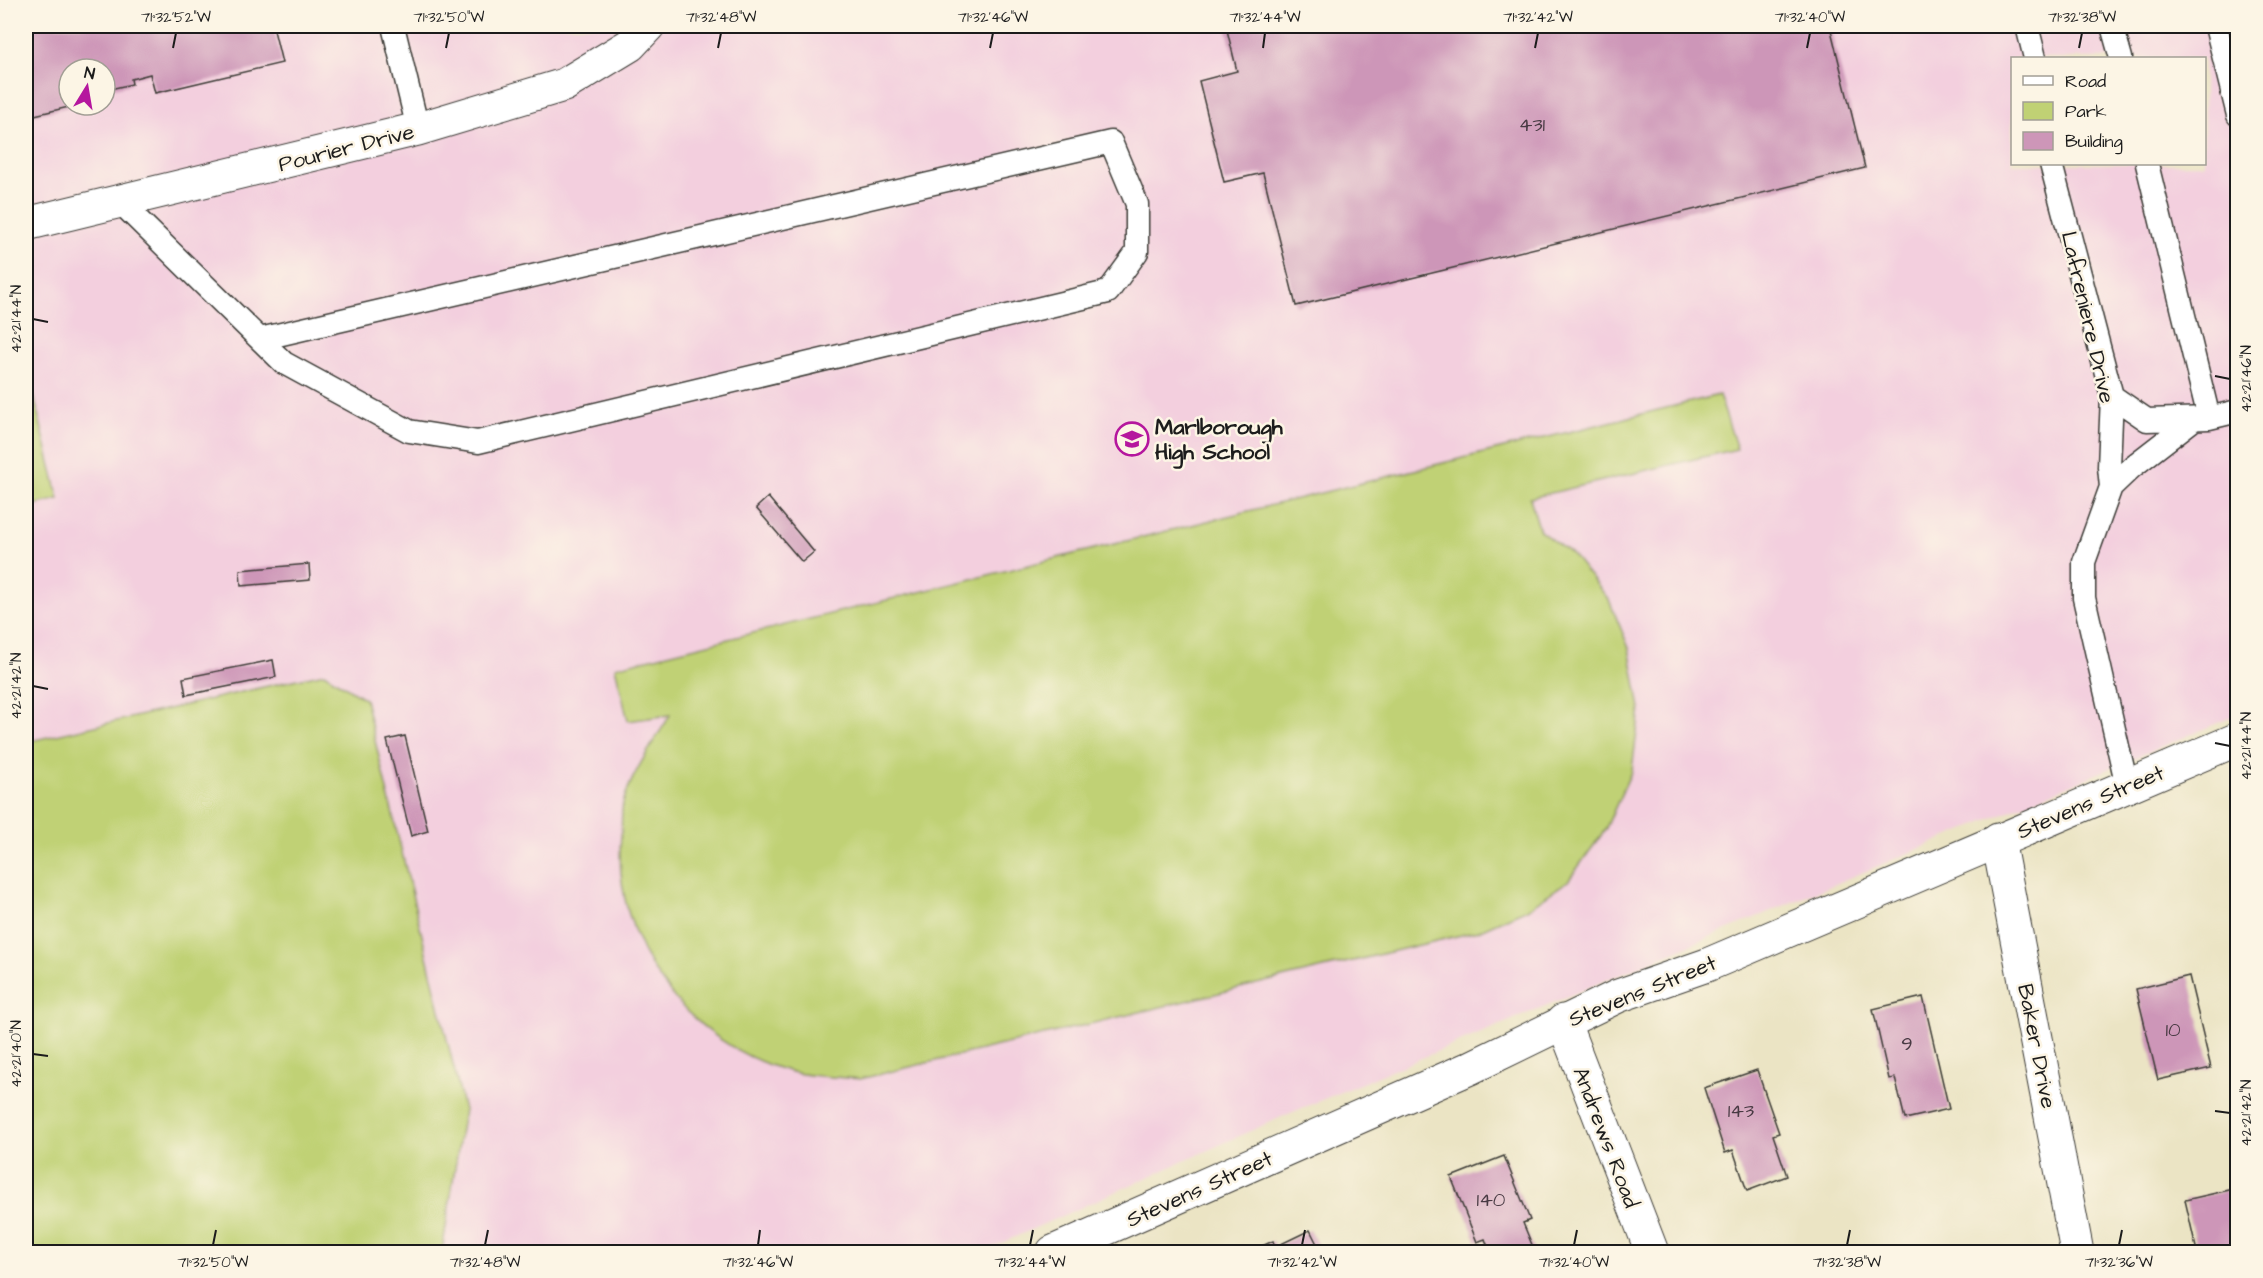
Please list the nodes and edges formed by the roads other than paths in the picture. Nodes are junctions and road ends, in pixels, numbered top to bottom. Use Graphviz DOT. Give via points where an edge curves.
graph roads {
  1 [pos="393,26"];
  2 [pos="648,26"];
  3 [pos="2027,26"];
  4 [pos="2112,26"];
  5 [pos="2216,26"];
  6 [pos="2035,57"];
  7 [pos="2121,57"];
  8 [pos="2238,115"];
  9 [pos="418,129"];
  10 [pos="2051,165"];
  11 [pos="2146,165"];
  12 [pos="120,202"];
  13 [pos="26,224"];
  14 [pos="260,339"];
  15 [pos="2112,396"];
  16 [pos="2238,411"];
  17 [pos="2201,418"];
  18 [pos="2111,487"];
  19 [pos="2238,739"];
  20 [pos="2127,786"];
  21 [pos="1998,840"];
  22 [pos="1563,1021"];
  23 [pos="1053,1252"];
  24 [pos="1652,1252"];
  25 [pos="2077,1252"];
  1 -- 9 [label="lane"];
  2 -- 9 [label="street, Pourier Drive" via="630,45 564,85"];
  3 -- 6 [label="lane"];
  4 -- 7 [label="lane"];
  5 -- 8 [label="lane"];
  9 -- 12 [label="street, Pourier Drive"];
  10 -- 15 [label="lane, Lafreniere Drive"];
  11 -- 17 [label="lane"];
  12 -- 13 [label="street, Pourier Drive"];
  12 -- 14 [label="lane"];
  14 -- 14 [label="lane" via="284,363 409,432 478,442 1108,292 1137,252 1137,204 1111,142"];
  15 -- 17 [label="lane" via="2147,420"];
  15 -- 18 [label="lane, Lafreniere Drive"];
  16 -- 17 [label="lane"];
  17 -- 18 [label="lane"];
  18 -- 20 [label="lane, Lafreniere Drive" via="2084,562 2084,598"];
  19 -- 20 [label="street, Stevens Street"];
  20 -- 21 [label="street, Stevens Street"];
  21 -- 22 [label="street, Stevens Street" via="1707,965 1618,996"];
  21 -- 25 [label="street, Baker Drive"];
  22 -- 23 [label="street, Stevens Street" via="1470,1068"];
  22 -- 24 [label="street, Andrews Road"];
}
